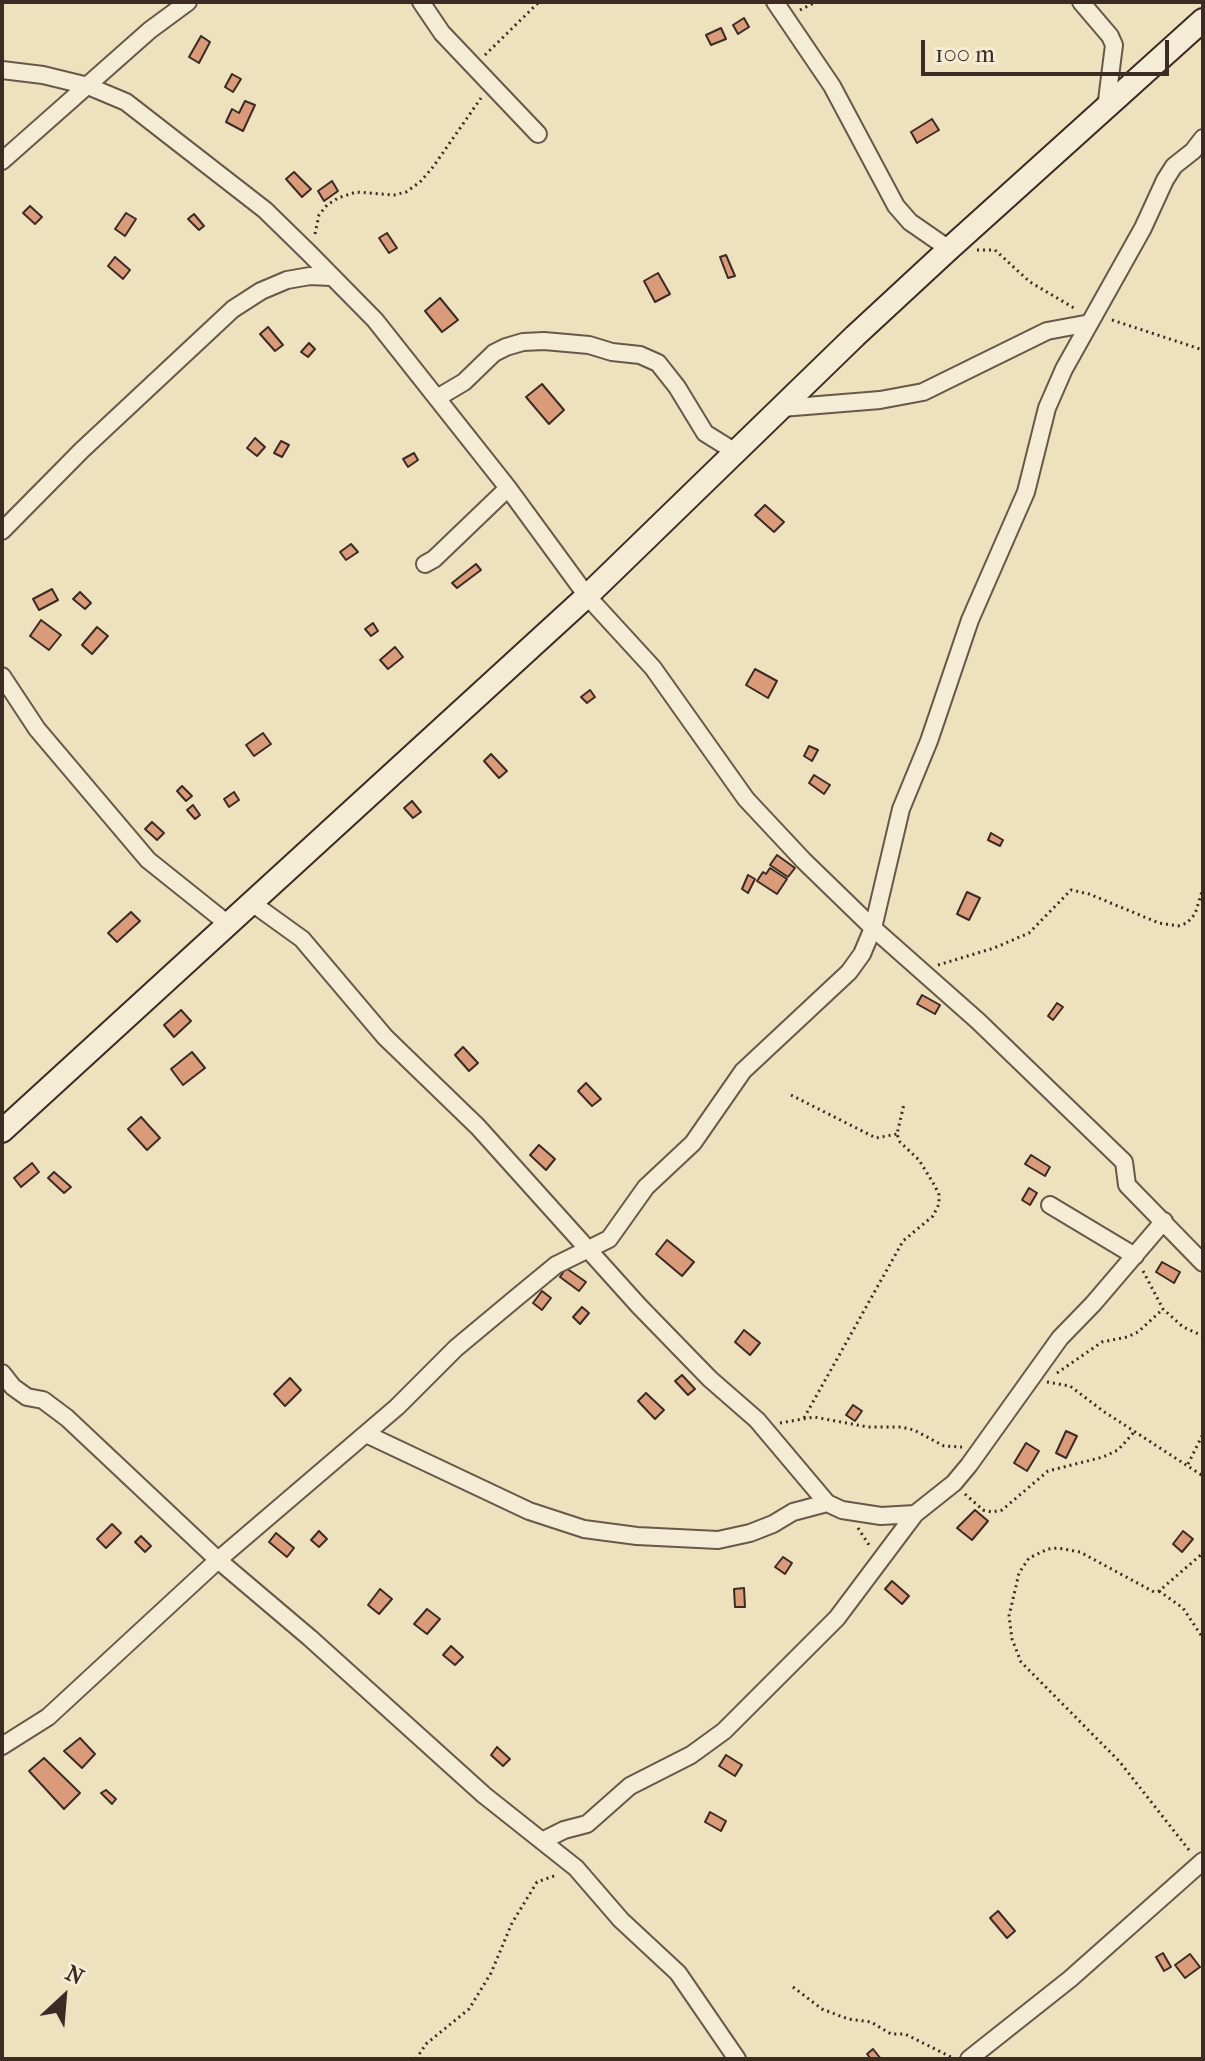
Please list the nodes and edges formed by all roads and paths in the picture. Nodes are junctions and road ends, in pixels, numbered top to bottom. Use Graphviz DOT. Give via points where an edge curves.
graph roads {
  1 [pos="188,2"];
  2 [pos="421,2"];
  3 [pos="539,2"];
  4 [pos="775,2"];
  5 [pos="1081,2"];
  6 [pos="1203,20"];
  7 [pos="473,66"];
  8 [pos="2,70"];
  9 [pos="489,84"];
  10 [pos="88,86"];
  11 [pos="1106,108"];
  12 [pos="538,134"];
  13 [pos="1203,138"];
  14 [pos="2,161"];
  15 [pos="952,246"];
  16 [pos="309,253"];
  17 [pos="331,277"];
  18 [pos="1092,320"];
  19 [pos="1203,350"];
  20 [pos="437,398"];
  21 [pos="782,408"];
  22 [pos="737,453"];
  23 [pos="508,488"];
  24 [pos="2,531"];
  25 [pos="425,564"];
  26 [pos="587,596"];
  27 [pos="2,676"];
  28 [pos="1203,888"];
  29 [pos="252,903"];
  30 [pos="1195,914"];
  31 [pos="1203,915"];
  32 [pos="228,924"];
  33 [pos="873,928"];
  34 [pos="922,970"];
  35 [pos="791,1095"];
  36 [pos="904,1104"];
  37 [pos="2,1131"];
  38 [pos="897,1134"];
  39 [pos="1050,1205"];
  40 [pos="1164,1221"];
  41 [pos="588,1250"];
  42 [pos="1135,1256"];
  43 [pos="1203,1263"];
  44 [pos="1163,1309"];
  45 [pos="1203,1336"];
  46 [pos="2,1373"];
  47 [pos="804,1418"];
  48 [pos="757,1420"];
  49 [pos="1135,1431"];
  50 [pos="366,1434"];
  51 [pos="1203,1434"];
  52 [pos="986,1441"];
  53 [pos="1188,1464"];
  54 [pos="1203,1476"];
  55 [pos="954,1483"];
  56 [pos="835,1507"];
  57 [pos="915,1514"];
  58 [pos="1203,1553"];
  59 [pos="218,1560"];
  60 [pos="878,1565"];
  61 [pos="1159,1591"];
  62 [pos="1203,1638"];
  63 [pos="2,1746"];
  64 [pos="542,1841"];
  65 [pos="1200,1863"];
  66 [pos="576,1868"];
  67 [pos="793,1987"];
  68 [pos="416,2059"];
  69 [pos="737,2059"];
  70 [pos="955,2059"];
  71 [pos="969,2059"];
  1 -- 10 [label="street"];
  2 -- 7 [label="street"];
  3 -- 7 [label="path"];
  4 -- 15 [label="street" via="832,86 896,206 910,222"];
  5 -- 11 [label="street" via="1114,45"];
  6 -- 11 [label="main road"];
  7 -- 9 [label="street"];
  8 -- 10 [label="street"];
  9 -- 12 [label="street"];
  9 -- 16 [label="path" via="420,182 394,195 356,192 327,205"];
  10 -- 14 [label="street"];
  10 -- 16 [label="street" via="126,102 189,148"];
  11 -- 15 [label="main road"];
  13 -- 18 [label="street" via="1170,173"];
  15 -- 18 [label="path" via="995,250 1047,294"];
  15 -- 21 [label="main road"];
  16 -- 17 [label="street"];
  17 -- 20 [label="street" via="375,320"];
  17 -- 24 [label="street" via="287,280 233,309"];
  18 -- 19 [label="path" via="1133,325"];
  18 -- 21 [label="street" via="1047,331 923,392"];
  18 -- 33 [label="street" via="1047,408 1026,492 970,620 901,809"];
  20 -- 22 [label="street" via="506,347 544,341 589,345 658,363 705,433"];
  20 -- 23 [label="street"];
  21 -- 22 [label="main road"];
  22 -- 26 [label="main road"];
  23 -- 25 [label="street"];
  23 -- 26 [label="street"];
  26 -- 29 [label="main road"];
  26 -- 33 [label="street" via="653,668 746,799"];
  27 -- 32 [label="street" via="37,729 148,860"];
  28 -- 30 [label="path"];
  29 -- 32 [label="main road"];
  29 -- 41 [label="street" via="302,939 385,1037 478,1127"];
  30 -- 31 [label="path"];
  30 -- 34 [label="path" via="1178,926 1159,923 1071,890 1017,940"];
  32 -- 37 [label="main road"];
  33 -- 34 [label="street"];
  33 -- 41 [label="street" via="849,972 743,1071 693,1143 646,1187 609,1239"];
  34 -- 40 [label="street" via="1124,1162 1127,1185"];
  35 -- 38 [label="path" via="876,1138"];
  36 -- 38 [label="path"];
  38 -- 47 [label="path" via="935,1186 939,1204 933,1216 903,1241"];
  39 -- 42 [label="street"];
  40 -- 42 [label="street"];
  40 -- 43 [label="street"];
  41 -- 48 [label="street" via="710,1379"];
  41 -- 50 [label="street" via="556,1265"];
  42 -- 44 [label="path"];
  42 -- 52 [label="street" via="1060,1338"];
  44 -- 45 [label="path"];
  44 -- 49 [label="path" via="1138,1332 1102,1342 1047,1382 1070,1386"];
  46 -- 59 [label="street" via="27,1397 43,1400 67,1418"];
  47 -- 48 [label="path" via="785,1423"];
  47 -- 52 [label="path" via="901,1427 953,1448"];
  48 -- 56 [label="street"];
  49 -- 53 [label="path"];
  49 -- 55 [label="path" via="1118,1450 1103,1457 1048,1471 1002,1510 983,1510"];
  50 -- 56 [label="street" via="529,1511 584,1529 718,1540 750,1533 793,1512"];
  50 -- 59 [label="street"];
  51 -- 53 [label="path"];
  52 -- 55 [label="street"];
  53 -- 54 [label="path"];
  55 -- 57 [label="street"];
  56 -- 57 [label="street" via="881,1516"];
  56 -- 60 [label="path" via="866,1539"];
  57 -- 60 [label="street"];
  58 -- 61 [label="path"];
  59 -- 63 [label="street" via="48,1717"];
  59 -- 64 [label="street"];
  60 -- 64 [label="street" via="837,1618 724,1731 691,1755 630,1786 587,1824"];
  61 -- 62 [label="path" via="1183,1608"];
  61 -- 65 [label="path" via="1080,1552 1048,1549 1029,1558 1019,1573 1009,1616 1012,1639 1021,1662 1119,1761"];
  64 -- 66 [label="street"];
  65 -- 71 [label="street" via="1070,1979"];
  66 -- 68 [label="path" via="537,1882 469,2009 426,2044"];
  66 -- 69 [label="street" via="678,1973"];
  67 -- 70 [label="path" via="822,2009 871,2022 891,2034 905,2034"];
}
